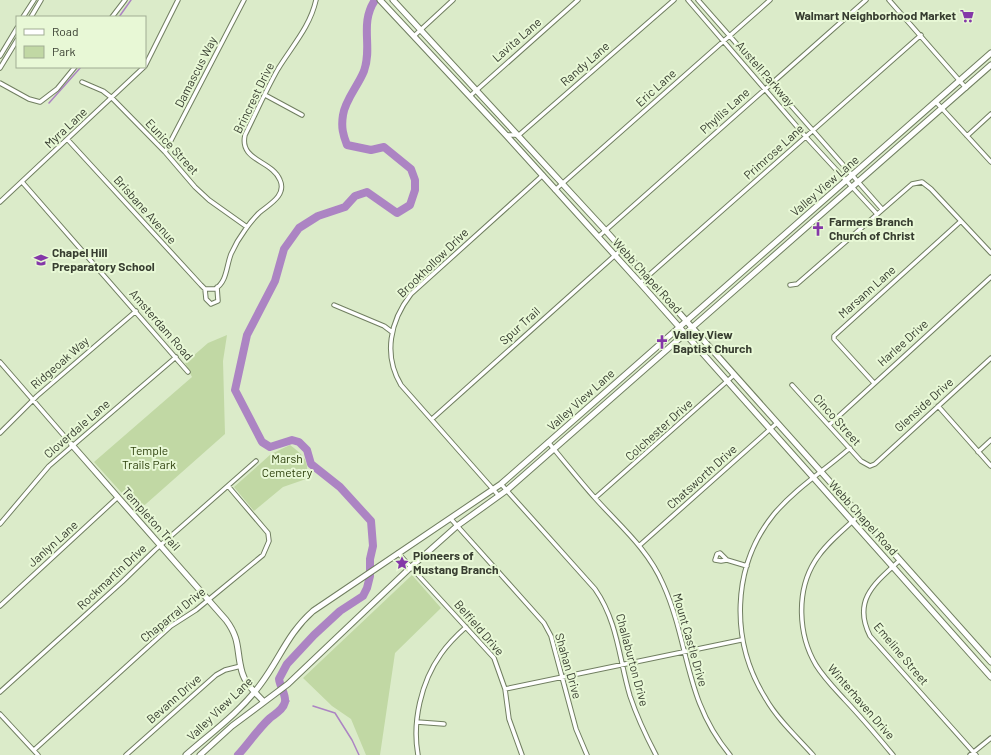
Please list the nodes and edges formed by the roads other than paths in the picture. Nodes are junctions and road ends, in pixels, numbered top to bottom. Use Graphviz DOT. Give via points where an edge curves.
graph roads {
  1 [pos="34,0"];
  2 [pos="41,0"];
  3 [pos="125,0"];
  4 [pos="178,0"];
  5 [pos="244,0"];
  6 [pos="316,0"];
  7 [pos="380,0"];
  8 [pos="393,0"];
  9 [pos="453,0"];
  10 [pos="578,0"];
  11 [pos="674,0"];
  12 [pos="688,0"];
  13 [pos="698,0"];
  14 [pos="770,0"];
  15 [pos="866,0"];
  16 [pos="889,0"];
  17 [pos="25,16"];
  18 [pos="32,16"];
  19 [pos="113,16"];
  20 [pos="16,30"];
  21 [pos="420,30"];
  22 [pos="921,35"];
  23 [pos="414,36"];
  24 [pos="728,36"];
  25 [pos="723,41"];
  26 [pos="16,42"];
  27 [pos="991,53"];
  28 [pos="0,56"];
  29 [pos="146,65"];
  30 [pos="991,66"];
  31 [pos="0,68"];
  32 [pos="74,68"];
  33 [pos="144,68"];
  34 [pos="960,80"];
  35 [pos="82,82"];
  36 [pos="0,83"];
  37 [pos="770,84"];
  38 [pos="966,88"];
  39 [pos="764,89"];
  40 [pos="477,90"];
  41 [pos="265,95"];
  42 [pos="470,96"];
  43 [pos="112,98"];
  44 [pos="936,102"];
  45 [pos="942,108"];
  46 [pos="991,114"];
  47 [pos="302,115"];
  48 [pos="812,132"];
  49 [pos="506,135"];
  50 [pos="519,135"];
  51 [pos="967,136"];
  52 [pos="806,137"];
  53 [pos="68,140"];
  54 [pos="164,152"];
  55 [pos="991,162"];
  56 [pos="543,176"];
  57 [pos="851,176"];
  58 [pos="846,180"];
  59 [pos="23,183"];
  60 [pos="563,184"];
  61 [pos="855,185"];
  62 [pos="555,190"];
  63 [pos="0,202"];
  64 [pos="882,209"];
  65 [pos="877,214"];
  66 [pos="961,221"];
  67 [pos="247,227"];
  68 [pos="606,231"];
  69 [pos="598,237"];
  70 [pos="622,249"];
  71 [pos="991,253"];
  72 [pos="615,255"];
  73 [pos="743,271"];
  74 [pos="648,277"];
  75 [pos="749,277"];
  76 [pos="991,277"];
  77 [pos="640,283"];
  78 [pos="790,285"];
  79 [pos="217,287"];
  80 [pos="204,289"];
  81 [pos="334,305"];
  82 [pos="136,311"];
  83 [pos="686,320"];
  84 [pos="679,326"];
  85 [pos="692,327"];
  86 [pos="392,332"];
  87 [pos="685,334"];
  88 [pos="176,357"];
  89 [pos="991,358"];
  90 [pos="0,362"];
  91 [pos="188,372"];
  92 [pos="734,375"];
  93 [pos="728,381"];
  94 [pos="874,383"];
  95 [pos="792,385"];
  96 [pos="33,400"];
  97 [pos="938,406"];
  98 [pos="432,419"];
  99 [pos="777,423"];
  100 [pos="829,425"];
  101 [pos="771,429"];
  102 [pos="0,433"];
  103 [pos="991,440"];
  104 [pos="548,442"];
  105 [pos="72,445"];
  106 [pos="850,448"];
  107 [pos="554,449"];
  108 [pos="978,452"];
  109 [pos="256,461"];
  110 [pos="870,466"];
  111 [pos="991,466"];
  112 [pos="820,471"];
  113 [pos="813,478"];
  114 [pos="502,484"];
  115 [pos="228,486"];
  116 [pos="493,490"];
  117 [pos="507,490"];
  118 [pos="498,496"];
  119 [pos="118,498"];
  120 [pos="596,498"];
  121 [pos="859,516"];
  122 [pos="451,519"];
  123 [pos="853,521"];
  124 [pos="0,524"];
  125 [pos="458,526"];
  126 [pos="161,545"];
  127 [pos="640,545"];
  128 [pos="398,553"];
  129 [pos="727,560"];
  130 [pos="900,560"];
  131 [pos="747,566"];
  132 [pos="893,566"];
  133 [pos="411,567"];
  134 [pos="918,580"];
  135 [pos="911,587"];
  136 [pos="208,599"];
  137 [pos="0,606"];
  138 [pos="466,627"];
  139 [pos="741,640"];
  140 [pos="979,649"];
  141 [pos="684,652"];
  142 [pos="972,656"];
  143 [pos="991,662"];
  144 [pos="623,665"];
  145 [pos="241,666"];
  146 [pos="563,677"];
  147 [pos="991,677"];
  148 [pos="505,689"];
  149 [pos="0,692"];
  150 [pos="255,692"];
  151 [pos="264,702"];
  152 [pos="0,714"];
  153 [pos="418,722"];
  154 [pos="444,724"];
  155 [pos="991,738"];
  156 [pos="34,750"];
  157 [pos="973,754"];
  158 [pos="38,755"];
  159 [pos="126,755"];
  160 [pos="186,755"];
  161 [pos="200,755"];
  162 [pos="418,755"];
  163 [pos="522,755"];
  164 [pos="587,755"];
  165 [pos="656,755"];
  166 [pos="730,755"];
  167 [pos="813,755"];
  168 [pos="894,755"];
  1 -- 17 [label="street"];
  2 -- 18 [label="street"];
  3 -- 19 [label="street"];
  4 -- 29 [label="street, Myra Lane"];
  5 -- 54 [label="street, Damascus Way"];
  6 -- 41 [label="street, Brincrest Drive" via="314,12 306,28 278,68"];
  7 -- 23 [label="main road, Webb Chapel Road"];
  8 -- 21 [label="main road, Webb Chapel Road"];
  9 -- 21 [label="street"];
  10 -- 40 [label="street, Lavita Lane"];
  11 -- 50 [label="street, Randy Lane"];
  12 -- 25 [label="street, Austell Parkway"];
  13 -- 24 [label="street, Austell Parkway"];
  14 -- 24 [label="street, Eric Lane"];
  15 -- 37 [label="street, Phyllis Lane"];
  16 -- 22 [label="street"];
  20 -- 28 [label="street"];
  21 -- 23 [label="street"];
  21 -- 40 [label="main road, Webb Chapel Road"];
  22 -- 34 [label="street"];
  22 -- 48 [label="street, Primrose Lane"];
  23 -- 42 [label="main road, Webb Chapel Road"];
  24 -- 25 [label="street, Eric Lane"];
  24 -- 37 [label="street, Austell Parkway"];
  25 -- 39 [label="street, Austell Parkway"];
  25 -- 60 [label="street, Eric Lane"];
  26 -- 31 [label="street"];
  27 -- 34 [label="main road, Valley View Lane"];
  30 -- 38 [label="main road, Valley View Lane"];
  32 -- 36 [label="street" via="57,89 40,102 29,99"];
  33 -- 43 [label="street, Myra Lane"];
  34 -- 38 [label="street"];
  34 -- 44 [label="main road, Valley View Lane"];
  35 -- 43 [label="street, Eunice Street" via="103,90"];
  37 -- 39 [label="street, Phyllis Lane"];
  37 -- 48 [label="street, Austell Parkway"];
  38 -- 45 [label="main road, Valley View Lane"];
  39 -- 52 [label="street, Austell Parkway"];
  39 -- 68 [label="street, Phyllis Lane"];
  40 -- 42 [label="street, Lavita Lane"];
  40 -- 50 [label="main road, Webb Chapel Road"];
  41 -- 47 [label="street"];
  41 -- 67 [label="street, Brincrest Drive" via="245,135 244,148 276,174 281,186 279,196"];
  42 -- 49 [label="main road, Webb Chapel Road"];
  43 -- 53 [label="street, Myra Lane"];
  43 -- 54 [label="street, Eunice Street"];
  44 -- 45 [label="street"];
  44 -- 57 [label="main road, Valley View Lane"];
  45 -- 51 [label="street"];
  45 -- 61 [label="main road, Valley View Lane"];
  46 -- 51 [label="street"];
  48 -- 52 [label="street, Primrose Lane"];
  48 -- 57 [label="street, Austell Parkway"];
  49 -- 50 [label="street"];
  49 -- 56 [label="main road, Webb Chapel Road"];
  50 -- 60 [label="main road, Webb Chapel Road"];
  51 -- 55 [label="street"];
  52 -- 58 [label="street, Austell Parkway"];
  52 -- 74 [label="street, Primrose Lane"];
  53 -- 59 [label="street, Myra Lane"];
  53 -- 80 [label="street, Brisbane Avenue"];
  54 -- 67 [label="street, Eunice Street" via="209,200"];
  56 -- 62 [label="main road, Webb Chapel Road"];
  56 -- 86 [label="street, Brookhollow Drive" via="411,294 398,312"];
  57 -- 58 [label="main road, Valley View Lane"];
  57 -- 61 [label="street, Austell Parkway"];
  58 -- 61 [label="street, Austell Parkway"];
  58 -- 73 [label="main road, Valley View Lane"];
  59 -- 63 [label="street, Myra Lane"];
  59 -- 82 [label="street, Amsterdam Road"];
  60 -- 62 [label="street, Eric Lane"];
  60 -- 68 [label="main road, Webb Chapel Road"];
  61 -- 64 [label="street, Austell Parkway"];
  61 -- 65 [label="street, Austell Parkway"];
  61 -- 75 [label="main road, Valley View Lane"];
  62 -- 69 [label="main road, Webb Chapel Road"];
  64 -- 65 [label="street"];
  64 -- 66 [label="street" via="912,184 922,182"];
  65 -- 78 [label="street" via="797,284"];
  66 -- 71 [label="street"];
  66 -- 94 [label="street, Marsann Lane" via="834,336"];
  67 -- 79 [label="street, Brincrest Drive" via="238,239 223,281"];
  68 -- 69 [label="street, Phyllis Lane"];
  68 -- 70 [label="main road, Webb Chapel Road"];
  69 -- 72 [label="main road, Webb Chapel Road"];
  70 -- 72 [label="street, Spur Trail"];
  70 -- 74 [label="main road, Webb Chapel Road"];
  72 -- 77 [label="main road, Webb Chapel Road"];
  72 -- 98 [label="street, Spur Trail"];
  73 -- 75 [label="main road"];
  73 -- 83 [label="main road, Valley View Lane"];
  74 -- 77 [label="street, Primrose Lane"];
  74 -- 83 [label="main road, Webb Chapel Road"];
  75 -- 85 [label="main road, Valley View Lane"];
  76 -- 94 [label="street, Harlee Drive"];
  77 -- 84 [label="main road, Webb Chapel Road"];
  79 -- 80 [label="street"];
  79 -- 80 [label="street, Brisbane Avenue" via="218,300 211,304 206,299"];
  81 -- 86 [label="street" via="384,326"];
  82 -- 88 [label="street, Amsterdam Road"];
  82 -- 96 [label="street, Ridgeoak Way"];
  83 -- 84 [label="main road, Valley View Lane"];
  83 -- 85 [label="main road, Webb Chapel Road"];
  84 -- 87 [label="main road, Webb Chapel Road"];
  84 -- 104 [label="main road, Valley View Lane"];
  85 -- 87 [label="main road, Valley View Lane"];
  85 -- 92 [label="main road, Webb Chapel Road"];
  86 -- 98 [label="street, Brookhollow Drive" via="391,353 397,378 405,391"];
  87 -- 93 [label="main road, Webb Chapel Road"];
  87 -- 107 [label="main road, Valley View Lane"];
  88 -- 91 [label="street, Amsterdam Road"];
  88 -- 105 [label="street, Cloverdale Lane"];
  89 -- 97 [label="street, Glenside Drive"];
  90 -- 96 [label="street, Templeton Trail"];
  92 -- 93 [label="street, Colchester Drive"];
  92 -- 99 [label="main road, Webb Chapel Road"];
  93 -- 101 [label="main road, Webb Chapel Road"];
  93 -- 120 [label="street, Colchester Drive"];
  94 -- 100 [label="street, Harlee Drive"];
  95 -- 100 [label="street, Cinco Street"];
  96 -- 102 [label="street, Ridgeoak Way"];
  96 -- 105 [label="street, Templeton Trail"];
  97 -- 108 [label="street"];
  97 -- 110 [label="street, Glenside Drive"];
  98 -- 116 [label="street, Brookhollow Drive"];
  99 -- 101 [label="street, Chatsworth Drive"];
  99 -- 112 [label="main road, Webb Chapel Road"];
  100 -- 106 [label="street, Cinco Street"];
  101 -- 113 [label="main road, Webb Chapel Road"];
  101 -- 127 [label="street, Chatsworth Drive"];
  103 -- 108 [label="street"];
  104 -- 107 [label="street, Mount Castle Drive"];
  104 -- 114 [label="main road, Valley View Lane"];
  105 -- 119 [label="main road, Templeton Trail"];
  105 -- 124 [label="street, Cloverdale Lane" via="37,478"];
  106 -- 110 [label="street, Cinco Street" via="862,462"];
  106 -- 112 [label="street" via="828,468"];
  107 -- 117 [label="main road, Valley View Lane"];
  107 -- 120 [label="street, Mount Castle Drive"];
  108 -- 111 [label="street"];
  109 -- 115 [label="street, Rockmartin Drive"];
  112 -- 113 [label="street"];
  112 -- 121 [label="main road, Webb Chapel Road"];
  113 -- 123 [label="main road, Webb Chapel Road"];
  113 -- 131 [label="street" via="786,500 768,522"];
  114 -- 116 [label="main road, Valley View Lane"];
  114 -- 117 [label="street, Challaburton Drive"];
  115 -- 126 [label="street, Rockmartin Drive"];
  115 -- 136 [label="street, Chaparral Drive" via="268,533 269,542 263,554"];
  116 -- 118 [label="street, Brookhollow Drive"];
  116 -- 122 [label="main road, Valley View Lane"];
  117 -- 118 [label="main road, Valley View Lane"];
  117 -- 144 [label="street, Challaburton Drive" via="602,599 610,616"];
  118 -- 125 [label="main road, Valley View Lane"];
  119 -- 126 [label="main road, Templeton Trail"];
  119 -- 137 [label="street, Janlyn Lane"];
  120 -- 127 [label="street, Mount Castle Drive"];
  121 -- 123 [label="street, Winterhaven Drive"];
  121 -- 130 [label="main road, Webb Chapel Road"];
  122 -- 125 [label="street, Shahan Drive"];
  122 -- 128 [label="main road, Valley View Lane"];
  123 -- 132 [label="main road, Webb Chapel Road"];
  123 -- 168 [label="street, Winterhaven Drive" via="826,546 811,568 803,594 803,624 809,649 822,674"];
  125 -- 133 [label="main road, Valley View Lane"];
  125 -- 146 [label="street, Shahan Drive" via="544,623 551,636"];
  126 -- 136 [label="main road, Templeton Trail"];
  126 -- 149 [label="street, Rockmartin Drive"];
  127 -- 141 [label="street, Mount Castle Drive" via="656,568 672,606"];
  128 -- 133 [label="street, Belfield Drive"];
  128 -- 150 [label="main road, Valley View Lane" via="320,606 297,626"];
  129 -- 131 [label="street"];
  130 -- 132 [label="street, Emeline Street"];
  130 -- 134 [label="main road, Webb Chapel Road"];
  131 -- 139 [label="street" via="741,600"];
  132 -- 135 [label="main road, Webb Chapel Road"];
  132 -- 157 [label="street, Emeline Street" via="865,598 865,627 870,636"];
  133 -- 138 [label="street, Belfield Drive"];
  133 -- 151 [label="main road, Valley View Lane" via="288,684"];
  134 -- 135 [label="main road"];
  134 -- 140 [label="main road, Webb Chapel Road"];
  135 -- 142 [label="main road, Webb Chapel Road"];
  136 -- 145 [label="main road, Templeton Trail" via="233,629"];
  136 -- 156 [label="street, Chaparral Drive" via="171,626"];
  138 -- 148 [label="street, Belfield Drive" via="494,658"];
  138 -- 153 [label="street" via="441,654 429,675 420,702"];
  139 -- 141 [label="street"];
  139 -- 167 [label="street" via="766,700"];
  140 -- 142 [label="main road"];
  140 -- 143 [label="main road, Webb Chapel Road"];
  141 -- 144 [label="street"];
  141 -- 166 [label="street, Mount Castle Drive" via="700,708"];
  142 -- 147 [label="main road, Webb Chapel Road"];
  144 -- 146 [label="street"];
  144 -- 165 [label="street, Challaburton Drive" via="636,714"];
  145 -- 150 [label="main road, Templeton Trail" via="246,682"];
  145 -- 159 [label="street, Bevann Drive" via="216,675"];
  146 -- 148 [label="street"];
  146 -- 164 [label="street, Shahan Drive" via="576,729"];
  148 -- 163 [label="street, Belfield Drive" via="509,719"];
  150 -- 151 [label="main road, Templeton Trail"];
  150 -- 160 [label="main road, Valley View Lane"];
  151 -- 161 [label="main road, Valley View Lane"];
  152 -- 156 [label="street"];
  153 -- 154 [label="street"];
  153 -- 162 [label="street"];
  155 -- 157 [label="street"];
  156 -- 158 [label="street"];
}
